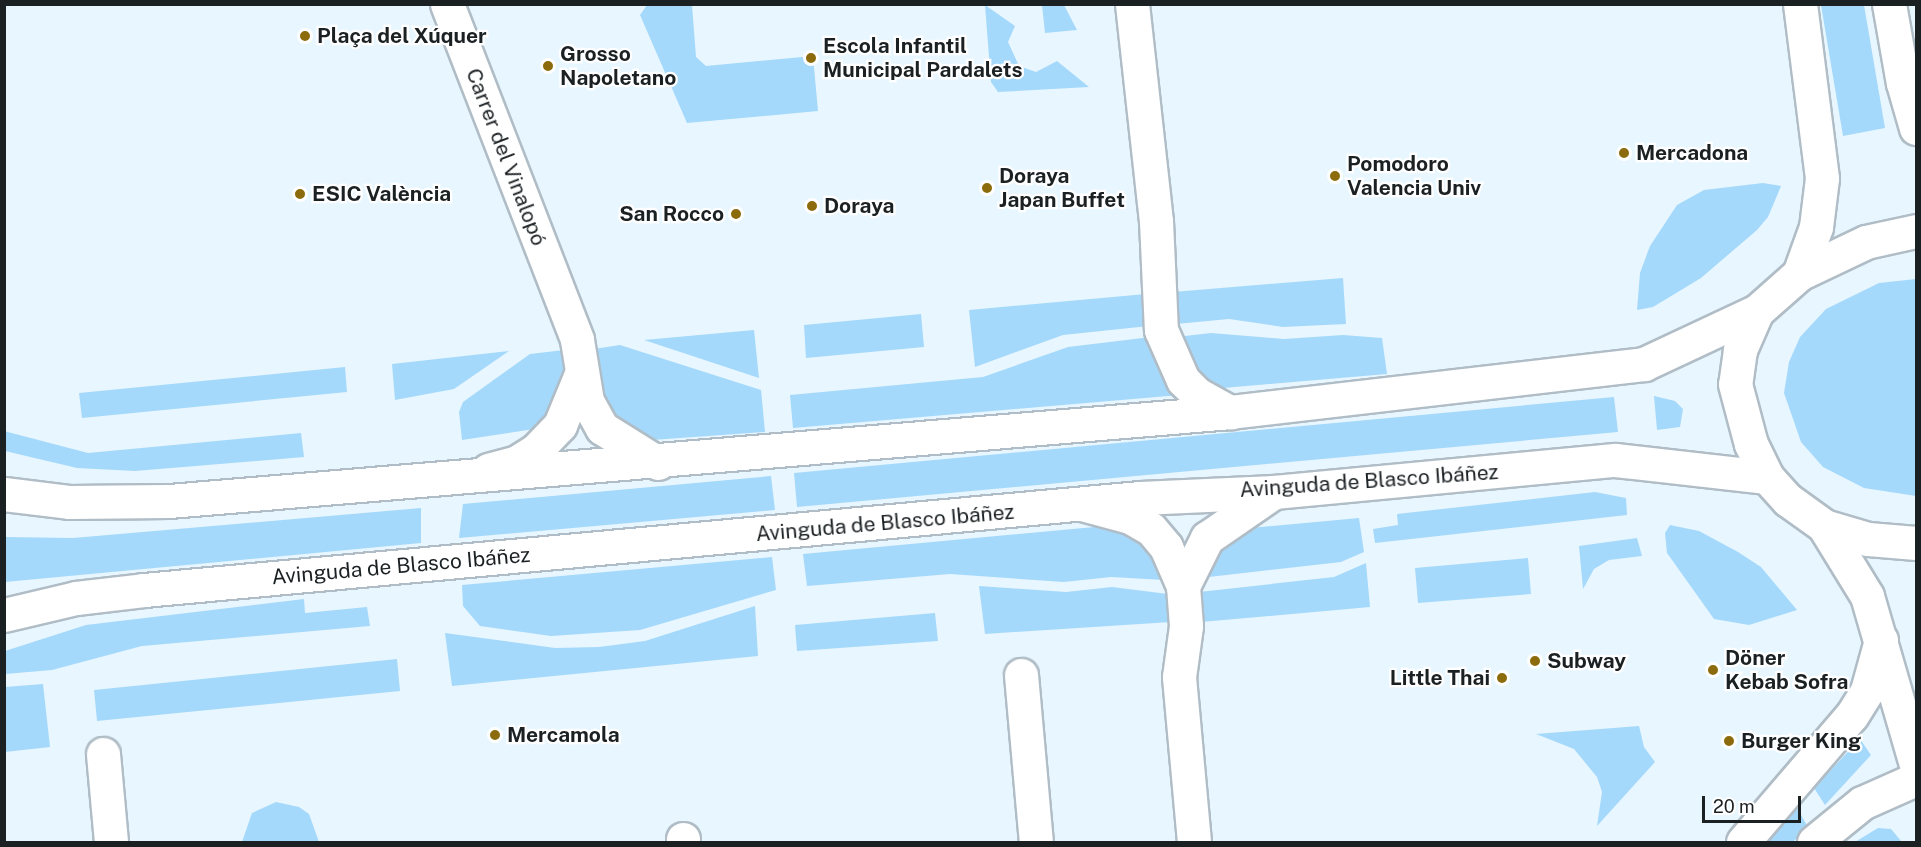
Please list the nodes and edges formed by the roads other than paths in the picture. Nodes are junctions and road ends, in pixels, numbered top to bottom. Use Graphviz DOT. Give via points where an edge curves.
graph roads {
  1 [pos="447,4"];
  2 [pos="1132,4"];
  3 [pos="1800,4"];
  4 [pos="1889,4"];
  5 [pos="1917,128"];
  6 [pos="1917,231"];
  7 [pos="1799,274"];
  8 [pos="1757,311"];
  9 [pos="581,374"];
  10 [pos="1230,412"];
  11 [pos="658,463"];
  12 [pos="482,472"];
  13 [pos="1767,477"];
  14 [pos="1275,492"];
  15 [pos="4,494"];
  16 [pos="1082,504"];
  17 [pos="1824,526"];
  18 [pos="1917,543"];
  19 [pos="1183,586"];
  20 [pos="4,615"];
  21 [pos="1881,639"];
  22 [pos="1021,675"];
  23 [pos="103,754"];
  24 [pos="1917,765"];
  25 [pos="1917,779"];
  26 [pos="111,843"];
  27 [pos="1036,843"];
  28 [pos="1194,843"];
  29 [pos="1743,843"];
  30 [pos="1814,843"];
  1 -- 9 [label="main road, Carrer del Vinalopó" via="577,340"];
  2 -- 10 [label="main road" via="1156,221 1161,330 1169,358 1197,394"];
  3 -- 7 [label="main road" via="1822,178 1816,227"];
  4 -- 5 [label="main road" via="1903,83"];
  6 -- 7 [label="main road" via="1866,242"];
  7 -- 8 [label="main road"];
  8 -- 10 [label="main road" via="1644,364"];
  8 -- 13 [label="main road" via="1740,350 1735,384 1740,415"];
  9 -- 11 [label="main road" via="587,401 602,428"];
  9 -- 12 [label="main road" via="560,425 536,450 517,462"];
  10 -- 11 [label="main road"];
  11 -- 12 [label="main road"];
  12 -- 15 [label="main road" via="147,502 69,502"];
  13 -- 14 [label="main road, Avinguda de Blasco Ibáñez" via="1615,460"];
  13 -- 17 [label="main road" via="1788,500"];
  14 -- 16 [label="main road, Avinguda de Blasco Ibáñez" via="1228,491"];
  14 -- 19 [label="main road" via="1224,522 1207,538"];
  16 -- 19 [label="main road" via="1130,517 1151,529 1167,547"];
  16 -- 20 [label="main road, Avinguda de Blasco Ibáñez" via="156,589 76,598"];
  17 -- 18 [label="main road" via="1868,539"];
  17 -- 21 [label="main road" via="1867,596"];
  19 -- 28 [label="main road" via="1186,626 1180,654"];
  21 -- 24 [label="main road"];
  21 -- 29 [label="main road" via="1867,691 1852,715"];
  22 -- 27 [label="main road"];
  23 -- 26 [label="main road"];
  25 -- 30 [label="main road" via="1862,803"];
}
